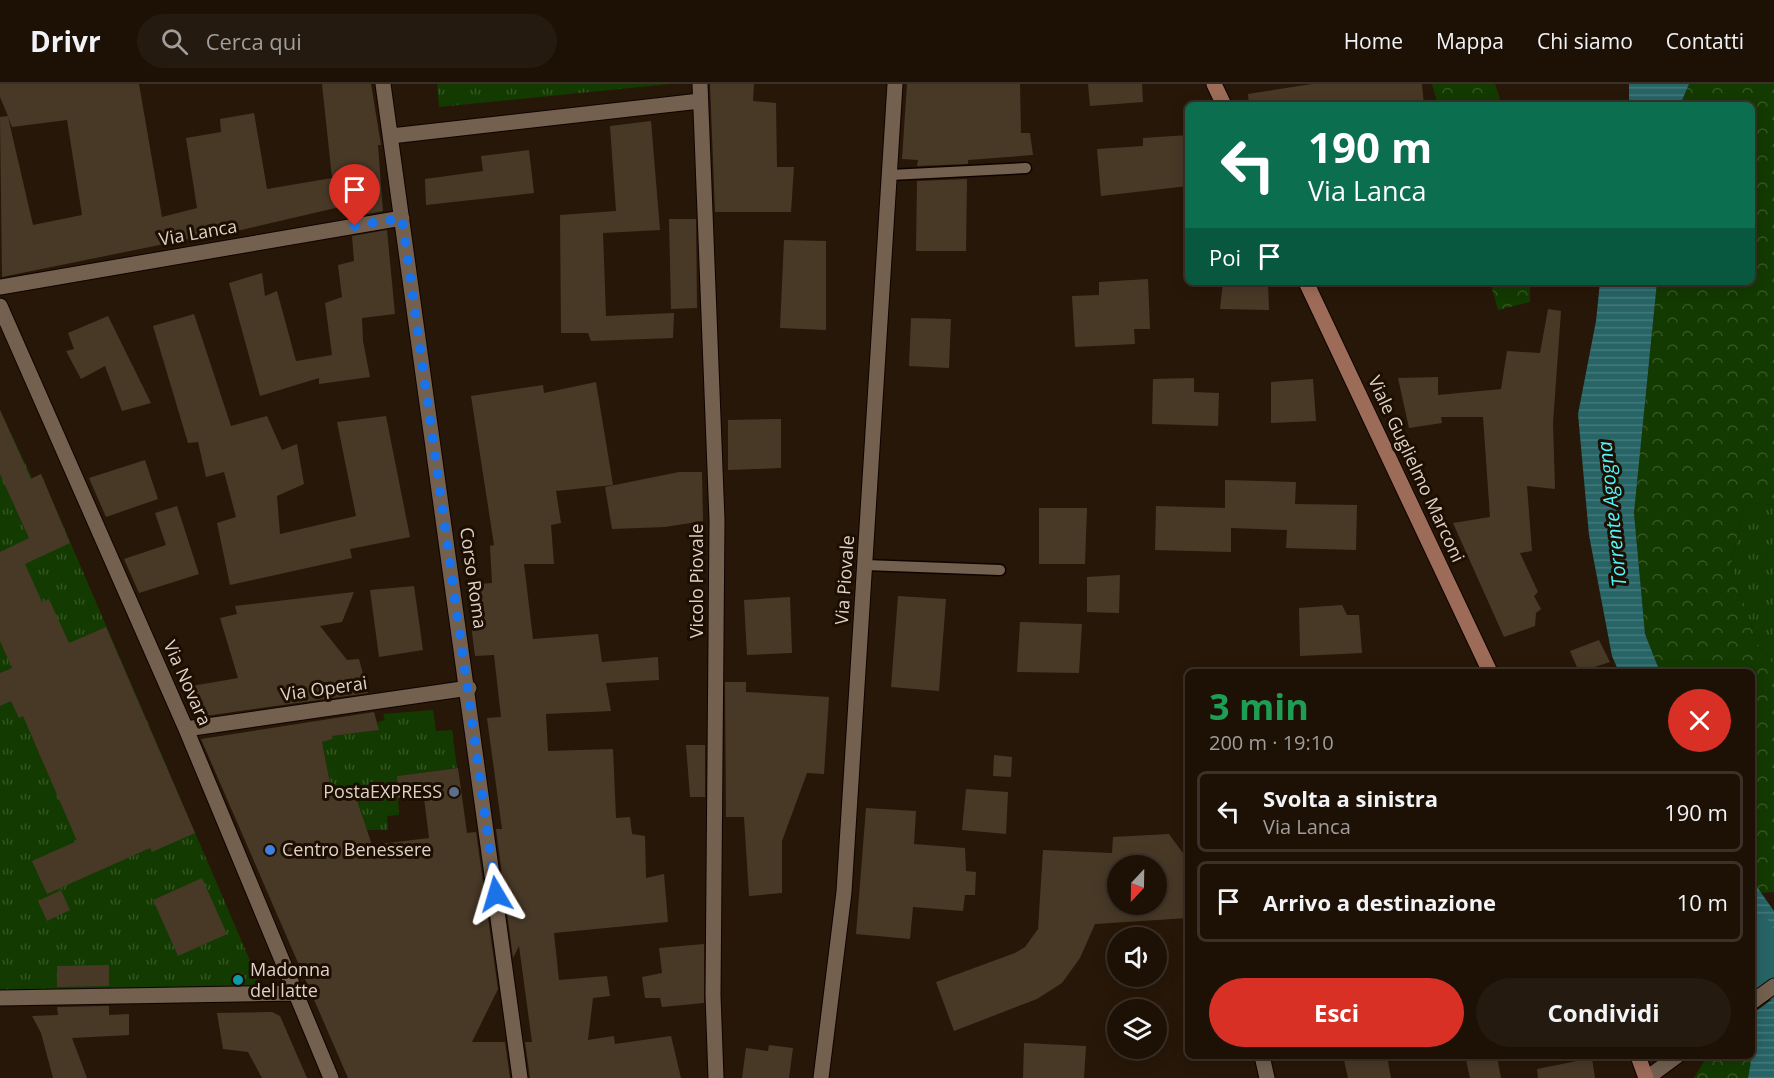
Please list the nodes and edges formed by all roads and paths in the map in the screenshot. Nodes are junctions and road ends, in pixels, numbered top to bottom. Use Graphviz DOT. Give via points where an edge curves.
graph roads {
  1 [pos="384,84"];
  2 [pos="700,84"];
  3 [pos="895,84"];
  4 [pos="1214,84"];
  5 [pos="700,101"];
  6 [pos="1223,102"];
  7 [pos="391,136"];
  8 [pos="1026,168"];
  9 [pos="890,175"];
  10 [pos="402,218"];
  11 [pos="1307,285"];
  12 [pos="0,287"];
  13 [pos="0,306"];
  14 [pos="865,565"];
  15 [pos="1000,570"];
  16 [pos="1489,669"];
  17 [pos="469,688"];
  18 [pos="186,729"];
  19 [pos="1774,986"];
  20 [pos="295,993"];
  21 [pos="0,998"];
  22 [pos="1755,1000"];
  23 [pos="1263,1059"];
  24 [pos="1639,1059"];
  25 [pos="1673,1059"];
  26 [pos="331,1078"];
  27 [pos="520,1078"];
  28 [pos="716,1078"];
  29 [pos="821,1078"];
  30 [pos="1267,1078"];
  31 [pos="1646,1078"];
  1 -- 7 [label="street, Corso Roma"];
  2 -- 5 [label="street, Vicolo Piovale"];
  3 -- 9 [label="street, Via Piovale"];
  4 -- 6 [label="main road"];
  5 -- 7 [label="street"];
  5 -- 28 [label="street, Vicolo Piovale" via="717,520 713,995"];
  7 -- 10 [label="street, Corso Roma"];
  8 -- 9 [label="lane"];
  9 -- 14 [label="street, Via Piovale"];
  10 -- 12 [label="street, Via Lanca"];
  10 -- 17 [label="street, Corso Roma"];
  11 -- 16 [label="main road, Viale Guglielmo Marconi"];
  13 -- 18 [label="street, Via Novara"];
  14 -- 15 [label="lane"];
  14 -- 29 [label="street, Via Piovale" via="844,892"];
  17 -- 18 [label="street, Via Operai"];
  17 -- 27 [label="street, Corso Roma"];
  18 -- 20 [label="street, Via Novara"];
  19 -- 22 [label="street"];
  20 -- 21 [label="street"];
  20 -- 26 [label="street, Via Novara"];
  23 -- 30 [label="street"];
  24 -- 31 [label="main road"];
  25 -- 31 [label="street"];
}
